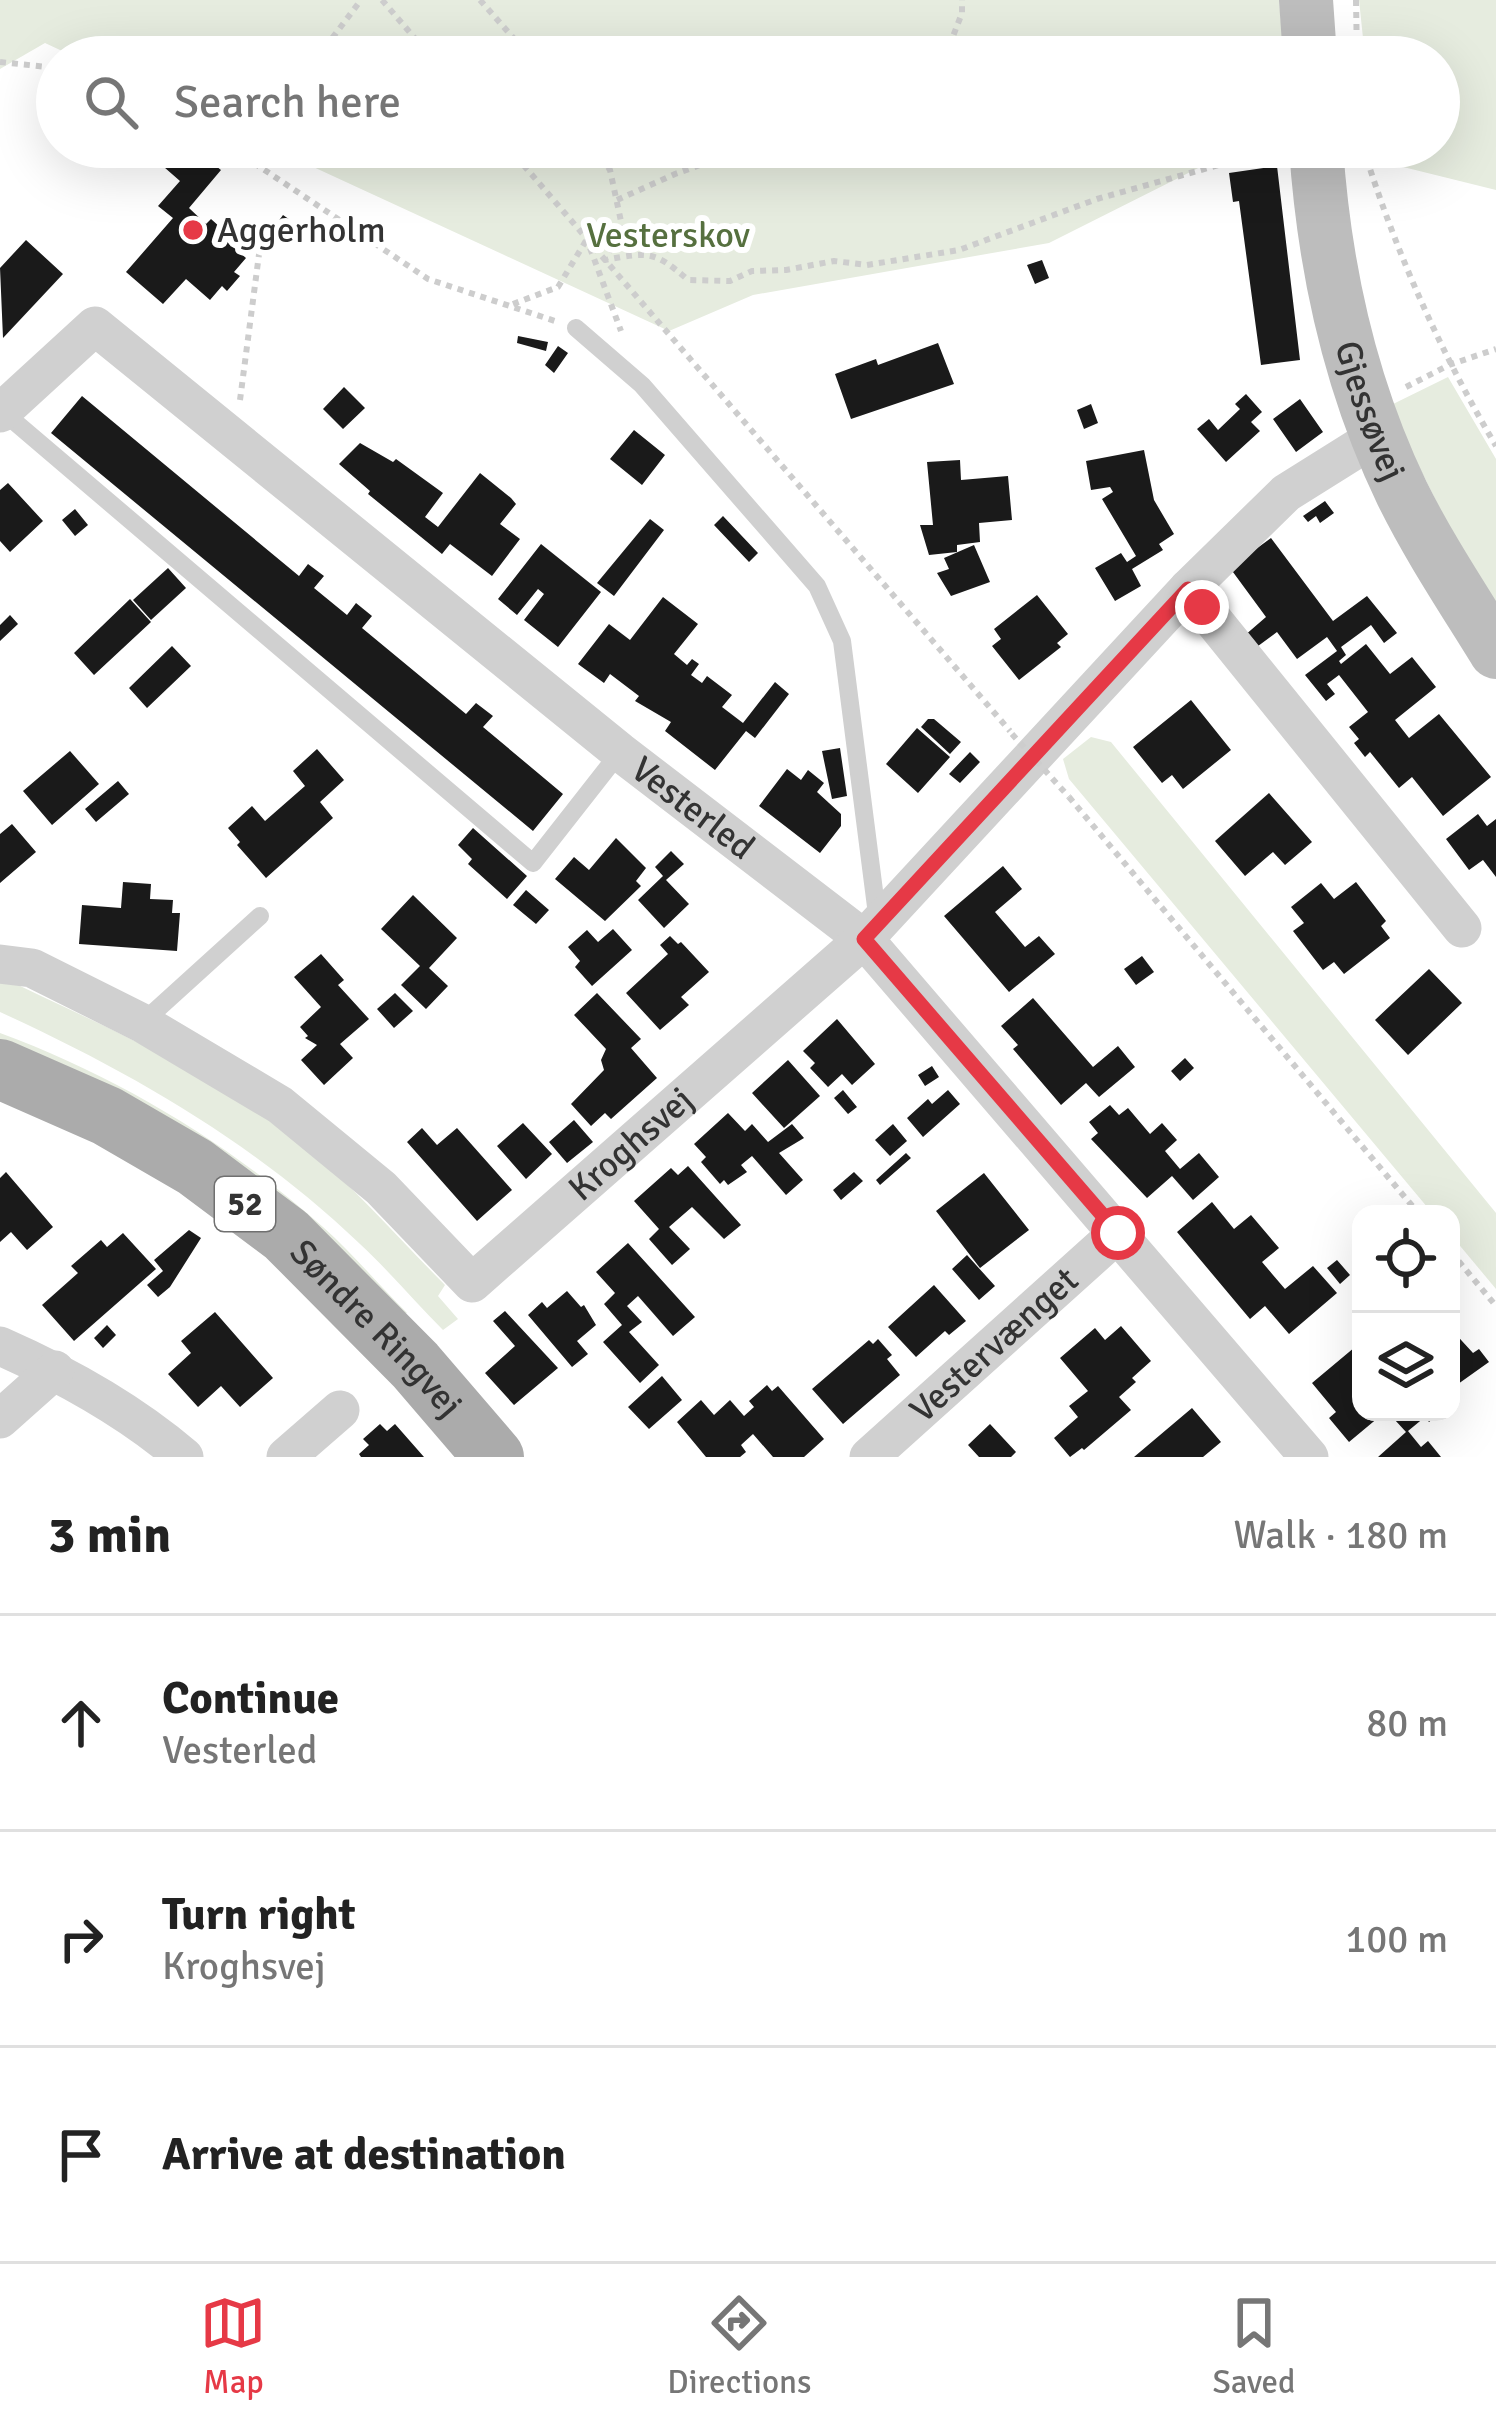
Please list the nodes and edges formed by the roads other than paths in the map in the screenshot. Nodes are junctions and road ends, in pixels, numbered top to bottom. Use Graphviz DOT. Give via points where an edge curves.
graph roads {
  1 [pos="1306,0"];
  2 [pos="1309,36"];
  3 [pos="1317,168"];
  4 [pos="576,328"];
  5 [pos="1,412"];
  6 [pos="1377,436"];
  7 [pos="1188,589"];
  8 [pos="1496,652"];
  9 [pos="620,752"];
  10 [pos="260,916"];
  11 [pos="1462,928"];
  12 [pos="871,930"];
  13 [pos="0,964"];
  14 [pos="142,1023"];
  15 [pos="0,1069"];
  16 [pos="1118,1233"];
  17 [pos="0,1346"];
  18 [pos="55,1370"];
  19 [pos="340,1410"];
  20 [pos="0,1419"];
  21 [pos="184,1457"];
  22 [pos="286,1457"];
  23 [pos="494,1457"];
  24 [pos="869,1457"];
  25 [pos="1309,1457"];
  1 -- 2 [label="street"];
  3 -- 6 [label="street, Gjessøvej" via="1339,308"];
  4 -- 12 [label="lane" via="642,385 817,586 842,641"];
  5 -- 9 [label="street, Vesterled" via="95,326"];
  5 -- 9 [label="lane" via="533,863"];
  6 -- 7 [label="street, Kroghsvej" via="1286,493"];
  6 -- 8 [label="street, Gjessøvej"];
  7 -- 11 [label="street"];
  7 -- 12 [label="street, Kroghsvej"];
  9 -- 12 [label="street, Vesterled"];
  10 -- 14 [label="lane"];
  12 -- 14 [label="street, Kroghsvej" via="472,1283 381,1188 280,1106"];
  12 -- 16 [label="street, Vesterled"];
  13 -- 14 [label="street, Kroghsvej" via="32,968"];
  15 -- 23 [label="main road, Søndre Ringvej / 52" via="107,1116 195,1167 286,1235"];
  16 -- 24 [label="street, Vestervænget"];
  16 -- 25 [label="street, Vesterled"];
  17 -- 18 [label="street"];
  18 -- 20 [label="street"];
  18 -- 21 [label="street"];
  19 -- 22 [label="street"];
}
